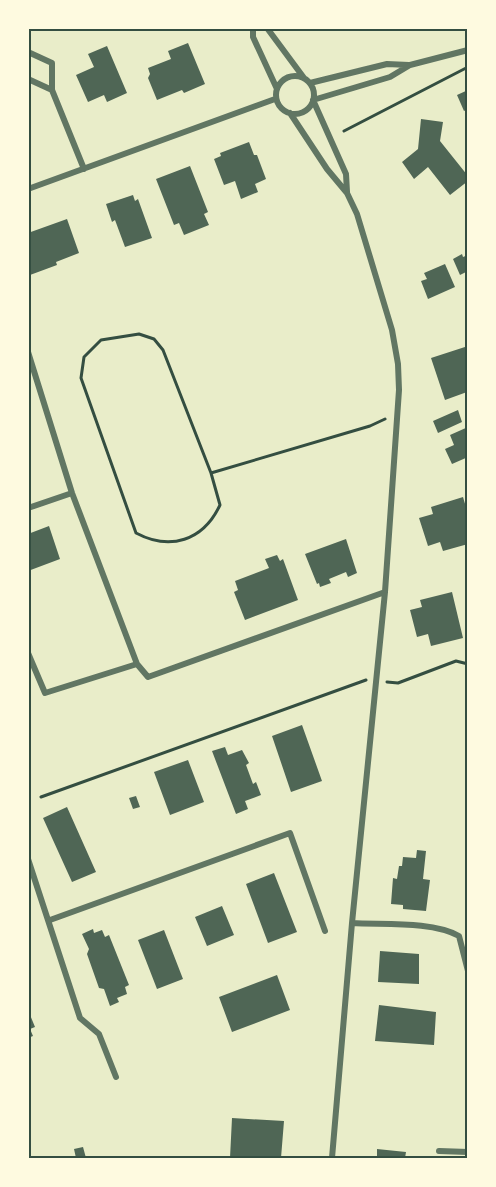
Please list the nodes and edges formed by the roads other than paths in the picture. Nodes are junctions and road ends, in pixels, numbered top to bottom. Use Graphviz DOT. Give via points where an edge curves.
graph roads {
  1 [pos="253,28"];
  2 [pos="267,28"];
  3 [pos="468,50"];
  4 [pos="28,52"];
  5 [pos="410,65"];
  6 [pos="28,79"];
  7 [pos="307,81"];
  8 [pos="277,89"];
  9 [pos="52,90"];
  10 [pos="275,99"];
  11 [pos="313,100"];
  12 [pos="290,113"];
  13 [pos="84,168"];
  14 [pos="28,189"];
  15 [pos="347,193"];
  16 [pos="28,352"];
  17 [pos="72,492"];
  18 [pos="28,508"];
  19 [pos="385,592"];
  20 [pos="28,653"];
  21 [pos="137,664"];
  22 [pos="28,859"];
  23 [pos="50,920"];
  24 [pos="352,923"];
  25 [pos="325,931"];
  26 [pos="468,971"];
  27 [pos="116,1077"];
  28 [pos="439,1151"];
  29 [pos="468,1152"];
  30 [pos="332,1158"];
  1 -- 8 [label="street" via="253,37"];
  2 -- 7 [label="street"];
  3 -- 5 [label="street"];
  4 -- 9 [label="street" via="52,63"];
  5 -- 7 [label="street" via="387,64"];
  5 -- 11 [label="street" via="390,77"];
  6 -- 9 [label="street"];
  7 -- 8 [label="street" via="298,76 285,79"];
  7 -- 11 [label="street"];
  8 -- 10 [label="street"];
  9 -- 13 [label="street"];
  10 -- 12 [label="street"];
  10 -- 13 [label="street"];
  11 -- 12 [label="street" via="307,110"];
  11 -- 15 [label="street" via="346,174"];
  12 -- 15 [label="street"];
  13 -- 14 [label="street"];
  15 -- 19 [label="street" via="392,330 398,364"];
  16 -- 17 [label="street"];
  17 -- 18 [label="street"];
  17 -- 21 [label="street"];
  19 -- 21 [label="street" via="148,676"];
  19 -- 24 [label="street"];
  20 -- 21 [label="street" via="45,693"];
  22 -- 23 [label="street"];
  23 -- 25 [label="street" via="290,833"];
  23 -- 27 [label="street" via="81,1018 99,1034"];
  24 -- 26 [label="street" via="450,931 459,936"];
  24 -- 30 [label="street"];
  28 -- 29 [label="street"];
}
